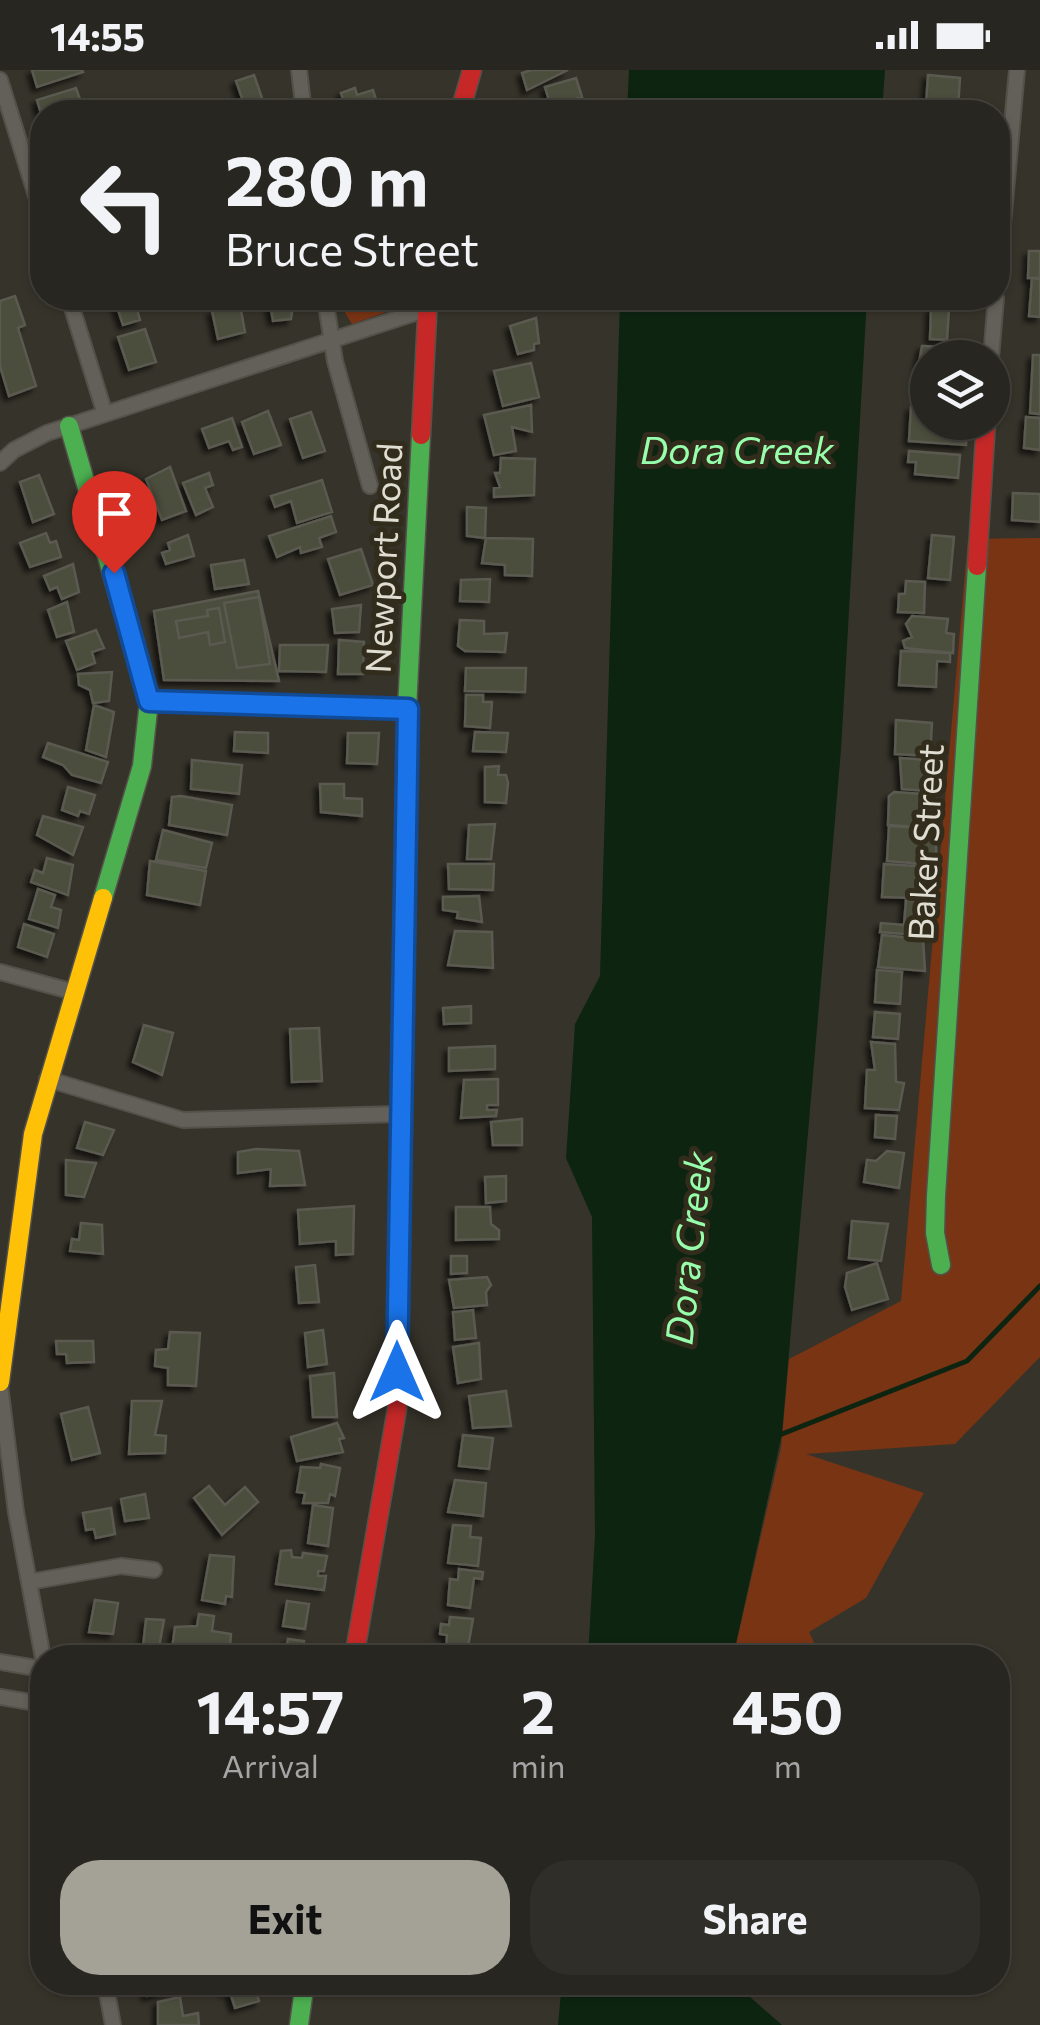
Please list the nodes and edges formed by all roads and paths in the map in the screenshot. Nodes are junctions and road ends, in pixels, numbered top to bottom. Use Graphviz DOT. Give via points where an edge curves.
graph roads {
  1 [pos="299,70"];
  2 [pos="472,70"];
  3 [pos="1017,70"];
  4 [pos="0,80"];
  5 [pos="303,100"];
  6 [pos="463,100"];
  7 [pos="1010,147"];
  8 [pos="30,176"];
  9 [pos="72,310"];
  10 [pos="327,310"];
  11 [pos="409,310"];
  12 [pos="427,310"];
  13 [pos="995,310"];
  14 [pos="992,340"];
  15 [pos="330,341"];
  16 [pos="105,414"];
  17 [pos="69,426"];
  18 [pos="985,440"];
  19 [pos="0,462"];
  20 [pos="370,486"];
  21 [pos="149,701"];
  22 [pos="408,709"];
  23 [pos="0,972"];
  24 [pos="74,992"];
  25 [pos="47,1079"];
  26 [pos="398,1114"];
  27 [pos="941,1265"];
  28 [pos="0,1384"];
  29 [pos="154,1570"];
  30 [pos="29,1582"];
  31 [pos="41,1645"];
  32 [pos="356,1645"];
  33 [pos="0,1662"];
  34 [pos="30,1666"];
  35 [pos="0,1697"];
  36 [pos="30,1702"];
  37 [pos="107,1995"];
  38 [pos="303,1995"];
  39 [pos="113,2025"];
  40 [pos="298,2025"];
  1 -- 5 [label="street"];
  2 -- 6 [label="street"];
  3 -- 7 [label="street"];
  4 -- 8 [label="street"];
  9 -- 16 [label="street"];
  10 -- 15 [label="street"];
  11 -- 15 [label="street"];
  12 -- 22 [label="street, Newport Road"];
  13 -- 14 [label="street"];
  15 -- 16 [label="street"];
  15 -- 20 [label="street"];
  16 -- 17 [label="street"];
  17 -- 19 [label="street" via="30,440"];
  17 -- 21 [label="street"];
  18 -- 27 [label="street, Baker Street" via="936,1196"];
  21 -- 22 [label="street"];
  21 -- 24 [label="street" via="142,766"];
  22 -- 26 [label="street, Newport Road"];
  23 -- 24 [label="street"];
  24 -- 25 [label="street"];
  25 -- 26 [label="street" via="183,1120"];
  25 -- 28 [label="street" via="27,1169"];
  26 -- 32 [label="street, Newport Road" via="396,1410"];
  28 -- 30 [label="street"];
  29 -- 30 [label="street" via="121,1566"];
  30 -- 31 [label="street"];
  33 -- 34 [label="street"];
  35 -- 36 [label="street"];
  37 -- 39 [label="street"];
  38 -- 40 [label="street"];
}
